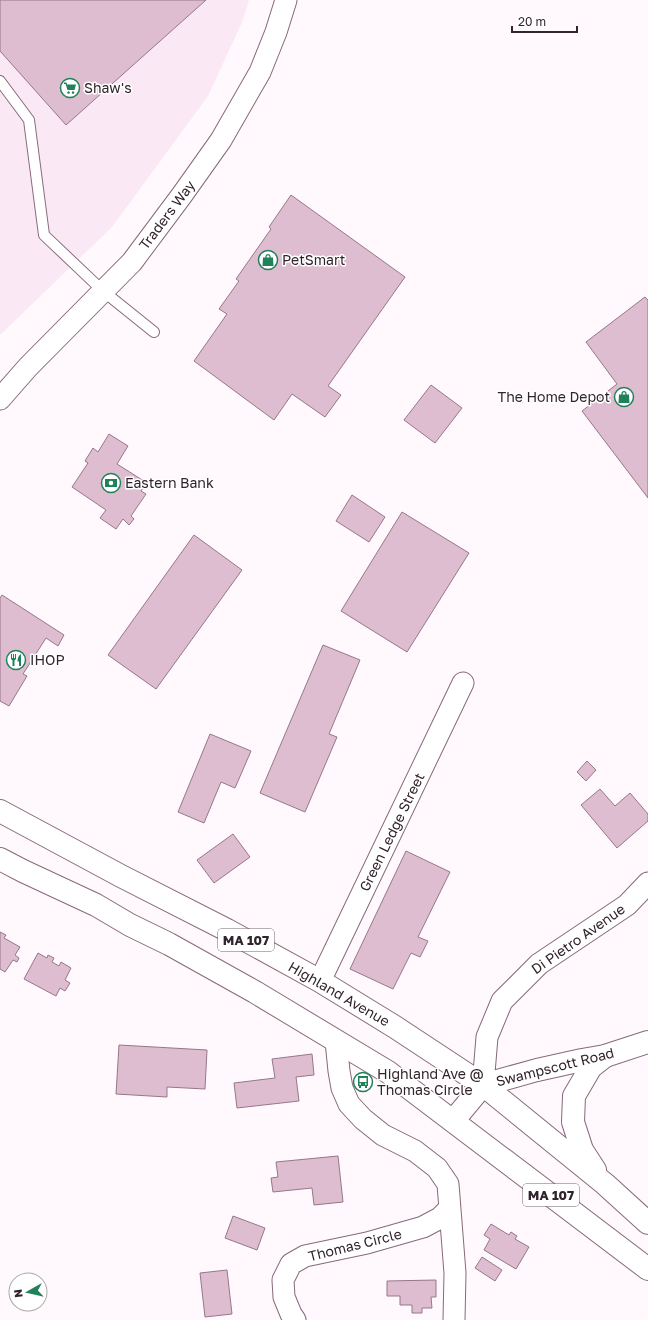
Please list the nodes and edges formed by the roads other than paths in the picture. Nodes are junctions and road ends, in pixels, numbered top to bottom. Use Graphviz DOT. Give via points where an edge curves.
graph roads {
  1 [pos="286,0"];
  2 [pos="0,81"];
  3 [pos="103,291"];
  4 [pos="154,332"];
  5 [pos="0,399"];
  6 [pos="463,683"];
  7 [pos="0,811"];
  8 [pos="0,859"];
  9 [pos="648,883"];
  10 [pos="320,981"];
  11 [pos="336,1042"];
  12 [pos="648,1042"];
  13 [pos="604,1056"];
  14 [pos="483,1085"];
  15 [pos="453,1121"];
  16 [pos="605,1184"];
  17 [pos="449,1208"];
  18 [pos="648,1223"];
  19 [pos="648,1269"];
  20 [pos="295,1320"];
  21 [pos="454,1320"];
  1 -- 3 [label="street, Traders Way" via="260,72 221,140 132,262"];
  2 -- 3 [label="lane" via="29,120 44,235"];
  3 -- 4 [label="lane"];
  3 -- 5 [label="street, Traders Way"];
  6 -- 10 [label="street, Green Ledge Street"];
  7 -- 10 [label="main road, Highland Avenue / MA 107"];
  8 -- 11 [label="main road, MA 107" via="96,905 169,944 255,992"];
  9 -- 14 [label="street, Di Pietro Avenue" via="627,905 540,964 502,1001 487,1037"];
  10 -- 14 [label="main road, Highland Avenue / MA 107"];
  11 -- 15 [label="main road, MA 107" via="388,1072"];
  11 -- 17 [label="street" via="342,1088 349,1104 382,1135 415,1151 437,1168 448,1184"];
  12 -- 13 [label="main road, Swampscott Road"];
  13 -- 14 [label="main road, Swampscott Road" via="537,1070"];
  13 -- 16 [label="main road" via="591,1067 574,1096 573,1122 582,1150"];
  14 -- 15 [label="main road, Swampscott Road"];
  14 -- 16 [label="main road, Highland Avenue / MA 107"];
  15 -- 19 [label="main road, MA 107"];
  16 -- 18 [label="main road, Highland Avenue / MA 107"];
  17 -- 20 [label="street, Thomas Circle" via="440,1218 424,1227 305,1256 291,1264 283,1280 284,1297"];
  17 -- 21 [label="street" via="455,1274"];
}
